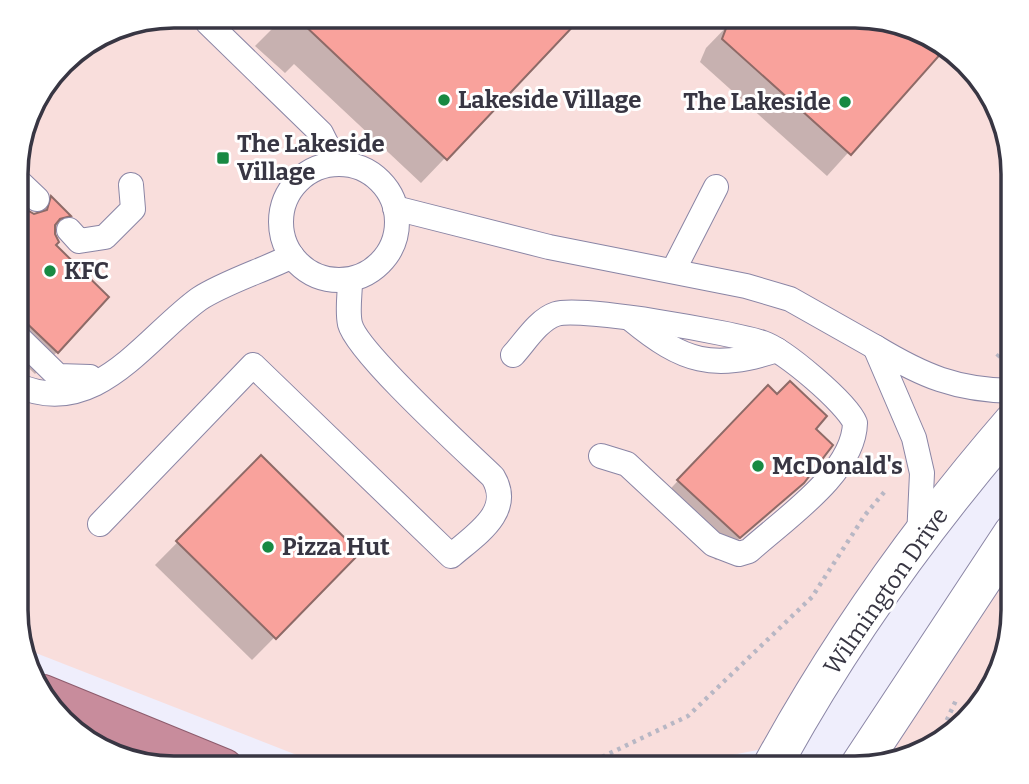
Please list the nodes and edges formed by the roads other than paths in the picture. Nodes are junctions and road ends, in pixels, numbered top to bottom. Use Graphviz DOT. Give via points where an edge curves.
graph roads {
  1 [pos="213,28"];
  2 [pos="337,163"];
  3 [pos="131,185"];
  4 [pos="716,187"];
  5 [pos="28,190"];
  6 [pos="37,199"];
  7 [pos="395,208"];
  8 [pos="69,230"];
  9 [pos="292,257"];
  10 [pos="673,271"];
  11 [pos="350,281"];
  12 [pos="28,347"];
  13 [pos="875,347"];
  14 [pos="513,355"];
  15 [pos="108,377"];
  16 [pos="28,389"];
  17 [pos="1001,391"];
  18 [pos="1001,437"];
  19 [pos="601,456"];
  20 [pos="100,524"];
  21 [pos="919,542"];
  22 [pos="1001,551"];
  23 [pos="60,701"];
  24 [pos="866,755"];
  25 [pos="195,756"];
  26 [pos="778,756"];
  1 -- 2 [label="lane" via="321,132"];
  2 -- 7 [label="lane" via="362,167 379,178"];
  2 -- 9 [label="lane" via="304,174 282,205 282,239"];
  3 -- 8 [label="lane" via="133,209 105,237 79,241"];
  4 -- 10 [label="lane"];
  5 -- 6 [label="lane"];
  7 -- 10 [label="lane" via="550,247"];
  7 -- 11 [label="lane" via="397,230 390,251 376,267"];
  9 -- 11 [label="lane" via="306,270 331,280"];
  9 -- 15 [label="lane" via="199,299"];
  10 -- 13 [label="lane" via="790,299"];
  11 -- 20 [label="lane" via="350,325 359,339 377,363 493,477 498,486 497,510 491,521 451,556 253,365"];
  12 -- 15 [label="lane" via="58,376"];
  13 -- 17 [label="lane" via="940,382"];
  13 -- 21 [label="lane" via="914,438 922,473"];
  14 -- 19 [label="lane" via="546,319 568,311 762,343 819,383 853,418 855,427 850,451 838,468 749,551 739,554 713,544 627,464"];
  15 -- 16 [label="lane" via="68,392"];
  18 -- 21 [label="street, Wilmington Drive"];
  21 -- 26 [label="street, Wilmington Drive" via="857,624"];
  22 -- 24 [label="street"];
  23 -- 25 [label="highway"];
}
